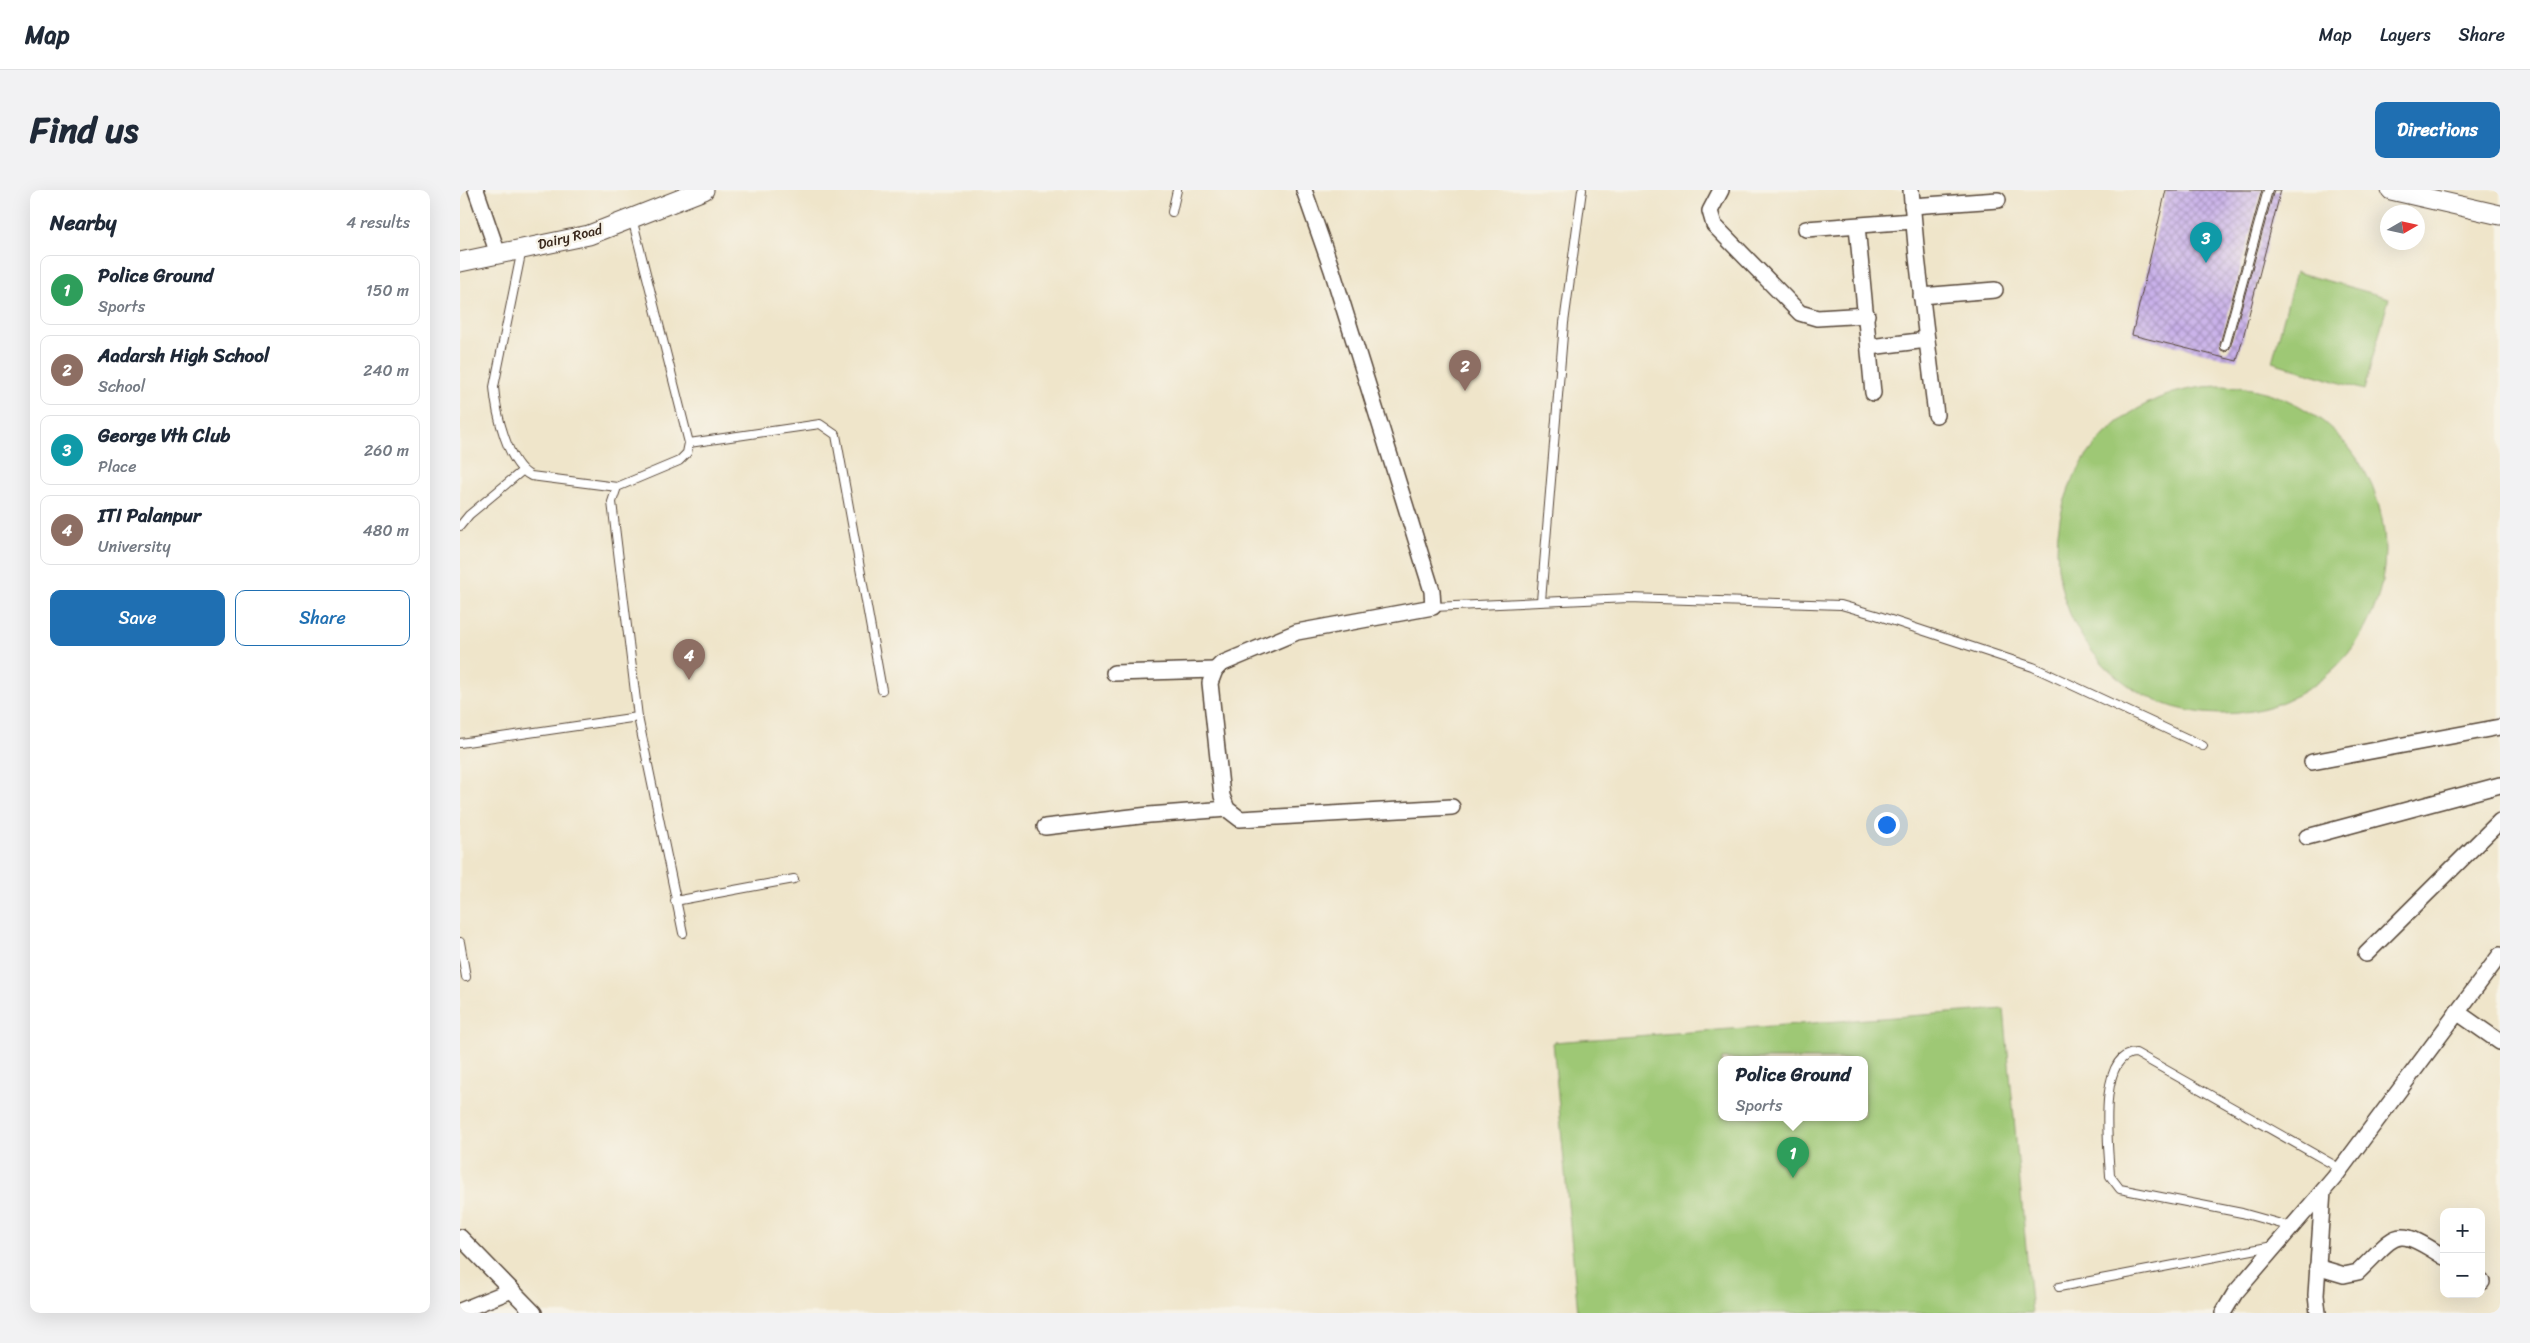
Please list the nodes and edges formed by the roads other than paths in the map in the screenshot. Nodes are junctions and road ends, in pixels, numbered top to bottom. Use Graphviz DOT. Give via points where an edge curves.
graph roads {
  1 [pos="476,190"];
  2 [pos="704,190"];
  3 [pos="1177,190"];
  4 [pos="1304,190"];
  5 [pos="1582,190"];
  6 [pos="1721,190"];
  7 [pos="1911,190"];
  8 [pos="2268,190"];
  9 [pos="2391,190"];
  10 [pos="682,194"];
  11 [pos="1998,200"];
  12 [pos="1172,212"];
  13 [pos="1912,214"];
  14 [pos="2500,215"];
  15 [pos="632,218"];
  16 [pos="1857,226"];
  17 [pos="1806,228"];
  18 [pos="522,249"];
  19 [pos="498,254"];
  20 [pos="460,262"];
  21 [pos="1995,290"];
  22 [pos="1921,296"];
  23 [pos="1867,315"];
  24 [pos="1926,340"];
  25 [pos="2225,346"];
  26 [pos="1870,347"];
  27 [pos="1873,393"];
  28 [pos="1936,416"];
  29 [pos="689,443"];
  30 [pos="522,471"];
  31 [pos="617,487"];
  32 [pos="460,526"];
  33 [pos="1540,601"];
  34 [pos="1433,607"];
  35 [pos="1215,670"];
  36 [pos="1114,673"];
  37 [pos="882,690"];
  38 [pos="638,717"];
  39 [pos="2500,727"];
  40 [pos="460,744"];
  41 [pos="2203,746"];
  42 [pos="2312,762"];
  43 [pos="2500,785"];
  44 [pos="1452,806"];
  45 [pos="1227,809"];
  46 [pos="2500,821"];
  47 [pos="1045,827"];
  48 [pos="2307,836"];
  49 [pos="794,879"];
  50 [pos="675,901"];
  51 [pos="683,933"];
  52 [pos="460,942"];
  53 [pos="2366,954"];
  54 [pos="2500,955"];
  55 [pos="466,977"];
  56 [pos="2457,1012"];
  57 [pos="2500,1042"];
  58 [pos="2341,1169"];
  59 [pos="2323,1191"];
  60 [pos="2292,1227"];
  61 [pos="460,1237"];
  62 [pos="2275,1246"];
  63 [pos="2440,1254"];
  64 [pos="2317,1267"];
  65 [pos="2059,1287"];
  66 [pos="512,1290"];
  67 [pos="460,1311"];
  68 [pos="534,1313"];
  69 [pos="2223,1313"];
  70 [pos="2318,1313"];
  1 -- 19 [label="street"];
  2 -- 10 [label="street, Dairy Road"];
  3 -- 12 [label="lane"];
  4 -- 34 [label="street" via="1432,591"];
  5 -- 33 [label="lane" via="1564,323"];
  6 -- 23 [label="street" via="1710,211 1714,225 1800,313 1816,318"];
  7 -- 13 [label="street"];
  8 -- 25 [label="lane"];
  9 -- 14 [label="street"];
  10 -- 15 [label="street, Dairy Road"];
  11 -- 13 [label="street"];
  13 -- 16 [label="street"];
  13 -- 22 [label="street"];
  15 -- 18 [label="street, Dairy Road" via="589,235"];
  15 -- 29 [label="lane"];
  16 -- 17 [label="street"];
  16 -- 23 [label="street"];
  18 -- 19 [label="street, Dairy Road"];
  18 -- 30 [label="lane" via="494,387 511,453"];
  19 -- 20 [label="street, Dairy Road"];
  21 -- 22 [label="street"];
  22 -- 24 [label="street"];
  23 -- 26 [label="street"];
  24 -- 26 [label="street"];
  24 -- 28 [label="street"];
  26 -- 27 [label="street"];
  29 -- 31 [label="lane" via="687,453 679,461"];
  29 -- 37 [label="lane" via="820,424 836,435"];
  30 -- 31 [label="lane" via="531,476"];
  30 -- 32 [label="lane"];
  31 -- 38 [label="lane" via="612,502"];
  33 -- 34 [label="lane"];
  33 -- 41 [label="lane" via="1629,598 1841,605 2033,667"];
  34 -- 35 [label="street" via="1298,632 1221,664"];
  35 -- 36 [label="street"];
  35 -- 45 [label="street" via="1210,683 1210,700 1222,796"];
  38 -- 40 [label="lane"];
  38 -- 50 [label="lane"];
  39 -- 42 [label="street"];
  43 -- 48 [label="street"];
  44 -- 45 [label="street" via="1240,819"];
  45 -- 47 [label="street"];
  46 -- 53 [label="street"];
  49 -- 50 [label="lane"];
  50 -- 51 [label="lane"];
  52 -- 55 [label="lane"];
  54 -- 56 [label="street"];
  56 -- 57 [label="street"];
  56 -- 58 [label="street"];
  58 -- 59 [label="street"];
  58 -- 60 [label="lane" via="2136,1053 2122,1059 2111,1079 2106,1104 2110,1176 2114,1184 2120,1189 2242,1213"];
  59 -- 60 [label="street"];
  59 -- 64 [label="street"];
  60 -- 62 [label="street"];
  61 -- 66 [label="street"];
  62 -- 65 [label="lane"];
  62 -- 69 [label="street" via="2235,1293"];
  63 -- 64 [label="street" via="2405,1235 2394,1238 2351,1275"];
  64 -- 70 [label="street"];
  66 -- 67 [label="street"];
  66 -- 68 [label="street"];
}
